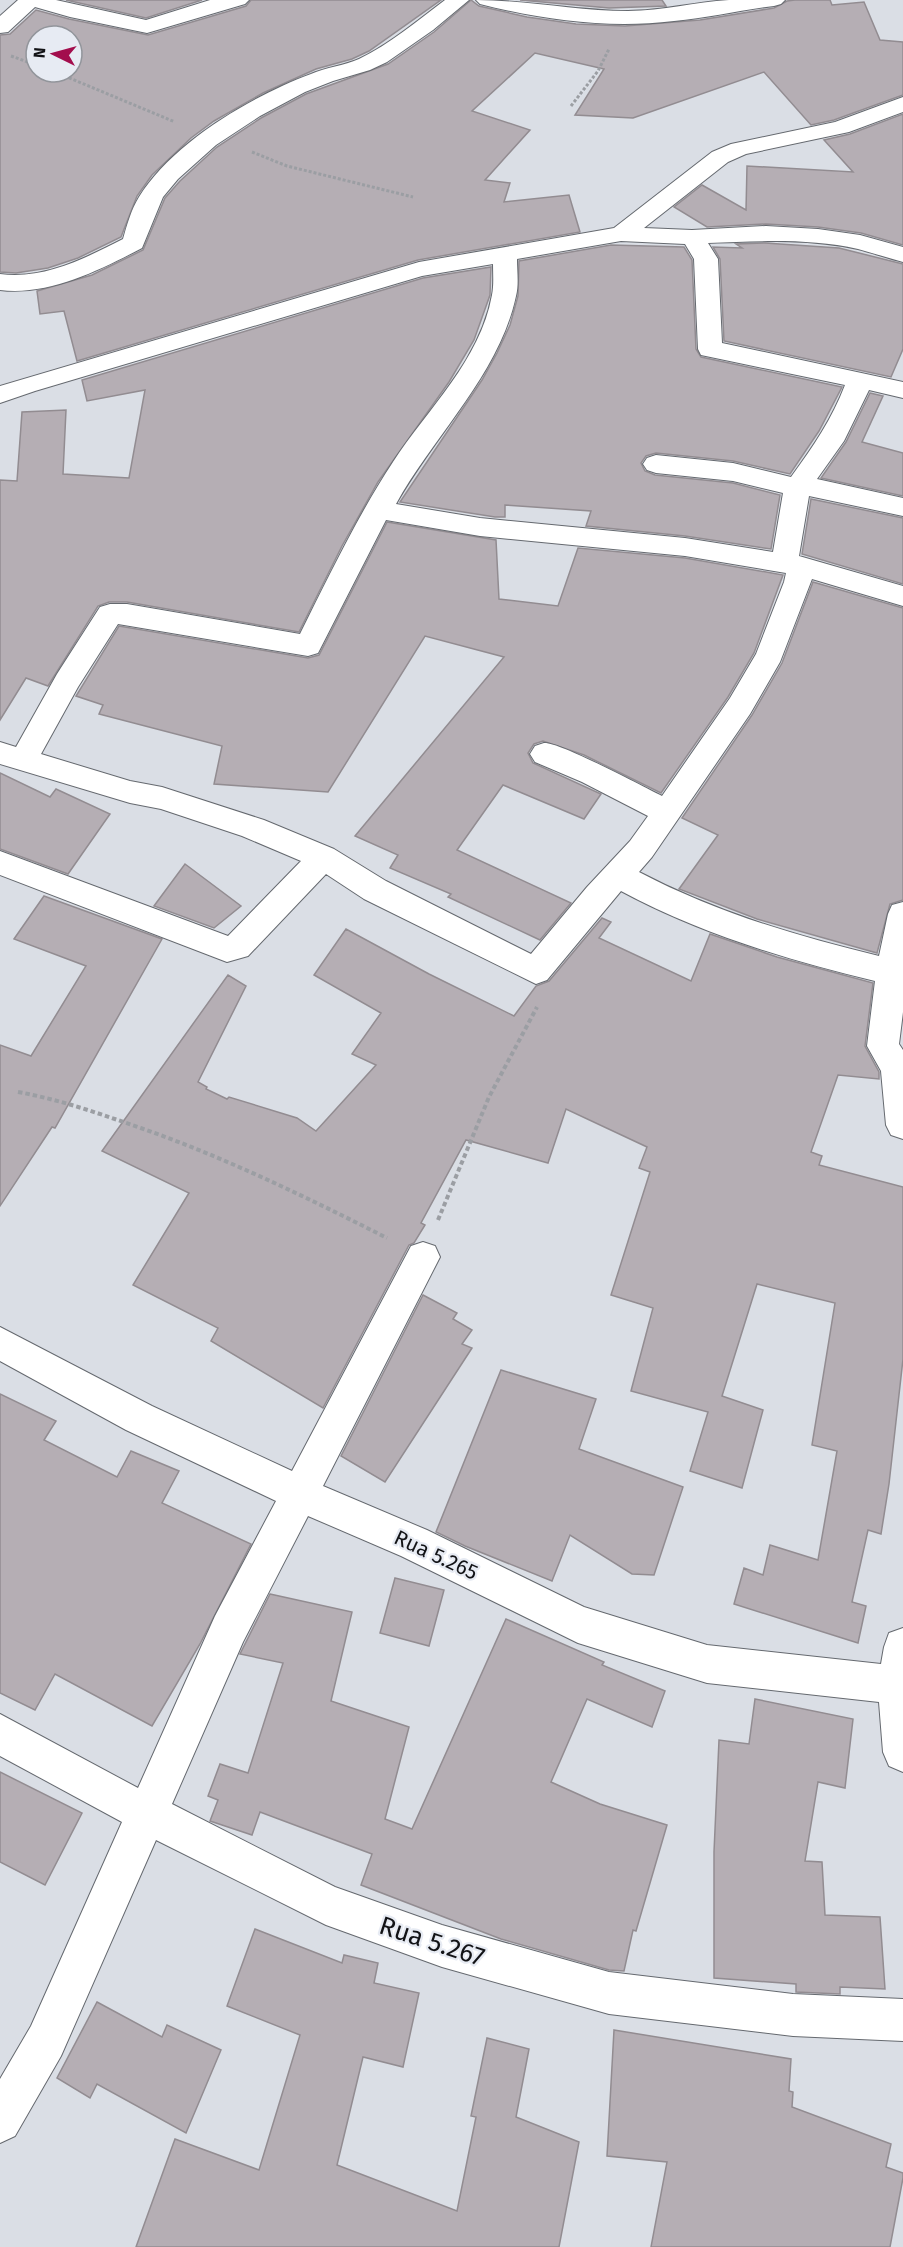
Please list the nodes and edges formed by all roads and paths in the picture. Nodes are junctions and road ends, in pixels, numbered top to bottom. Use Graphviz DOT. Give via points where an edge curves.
graph roads {
  1 [pos="32,0"];
  2 [pos="238,0"];
  3 [pos="458,0"];
  4 [pos="487,0"];
  5 [pos="774,0"];
  6 [pos="750,1"];
  7 [pos="611,17"];
  8 [pos="0,27"];
  9 [pos="9,55"];
  10 [pos="24,61"];
  11 [pos="903,104"];
  12 [pos="571,106"];
  13 [pos="621,234"];
  14 [pos="692,237"];
  15 [pos="505,255"];
  16 [pos="903,255"];
  17 [pos="0,282"];
  18 [pos="860,379"];
  19 [pos="903,390"];
  20 [pos="0,395"];
  21 [pos="656,464"];
  22 [pos="798,488"];
  23 [pos="903,507"];
  24 [pos="379,510"];
  25 [pos="792,565"];
  26 [pos="903,596"];
  27 [pos="545,754"];
  28 [pos="11,757"];
  29 [pos="668,812"];
  30 [pos="323,856"];
  31 [pos="0,863"];
  32 [pos="618,875"];
  33 [pos="903,914"];
  34 [pos="536,971"];
  35 [pos="892,972"];
  36 [pos="900,1069"];
  37 [pos="18,1092"];
  38 [pos="903,1125"];
  39 [pos="423,1257"];
  40 [pos="0,1343"];
  41 [pos="300,1494"];
  42 [pos="903,1647"];
  43 [pos="897,1685"];
  44 [pos="0,1734"];
  45 [pos="903,1752"];
  46 [pos="147,1813"];
  47 [pos="903,2020"];
  48 [pos="0,2121"];
  1 -- 2 [label="street" via="147,27"];
  1 -- 8 [label="street"];
  3 -- 17 [label="street" via="367,64 321,77 275,99 201,147 153,194 134,243 27,285"];
  4 -- 7 [label="street" via="544,11"];
  5 -- 6 [label="street"];
  6 -- 7 [label="street" via="673,15"];
  7 -- 12 [label="path" via="615,23 605,58"];
  9 -- 10 [label="path"];
  11 -- 13 [label="street" via="841,127 739,149 720,158"];
  13 -- 14 [label="street"];
  13 -- 15 [label="street"];
  14 -- 16 [label="street" via="766,233 818,236 860,242"];
  14 -- 18 [label="street" via="706,259 710,349"];
  15 -- 20 [label="street" via="419,269"];
  15 -- 24 [label="street" via="505,294 494,332 462,387 403,467"];
  18 -- 19 [label="street"];
  18 -- 22 [label="street" via="831,441"];
  21 -- 22 [label="street" via="733,472"];
  22 -- 23 [label="street" via="806,486"];
  22 -- 25 [label="street"];
  24 -- 25 [label="street" via="480,527 685,547"];
  24 -- 28 [label="street" via="308,646 110,614"];
  25 -- 26 [label="street"];
  25 -- 29 [label="street" via="798,582 770,655"];
  27 -- 29 [label="street"];
  28 -- 30 [label="street" via="162,798"];
  29 -- 32 [label="street"];
  30 -- 31 [label="street" via="237,948 226,949"];
  30 -- 34 [label="street" via="375,890"];
  32 -- 34 [label="street"];
  32 -- 35 [label="street" via="653,895 731,928 807,953"];
  33 -- 35 [label="street"];
  34 -- 39 [label="path" via="551,981 489,1097"];
  35 -- 36 [label="street" via="883,1046"];
  36 -- 38 [label="street"];
  37 -- 39 [label="path" via="48,1096 228,1160"];
  39 -- 41 [label="street"];
  40 -- 41 [label="street, Rua 5.265" via="139,1418"];
  41 -- 43 [label="street, Rua 5.265" via="414,1543 578,1624 707,1664"];
  41 -- 46 [label="street" via="229,1629"];
  42 -- 43 [label="street"];
  43 -- 45 [label="street"];
  44 -- 46 [label="street, Rua 5.267"];
  46 -- 47 [label="street, Rua 5.267" via="326,1904 442,1946 534,1973 609,1993 693,2005"];
  46 -- 48 [label="street" via="46,2041"];
}
